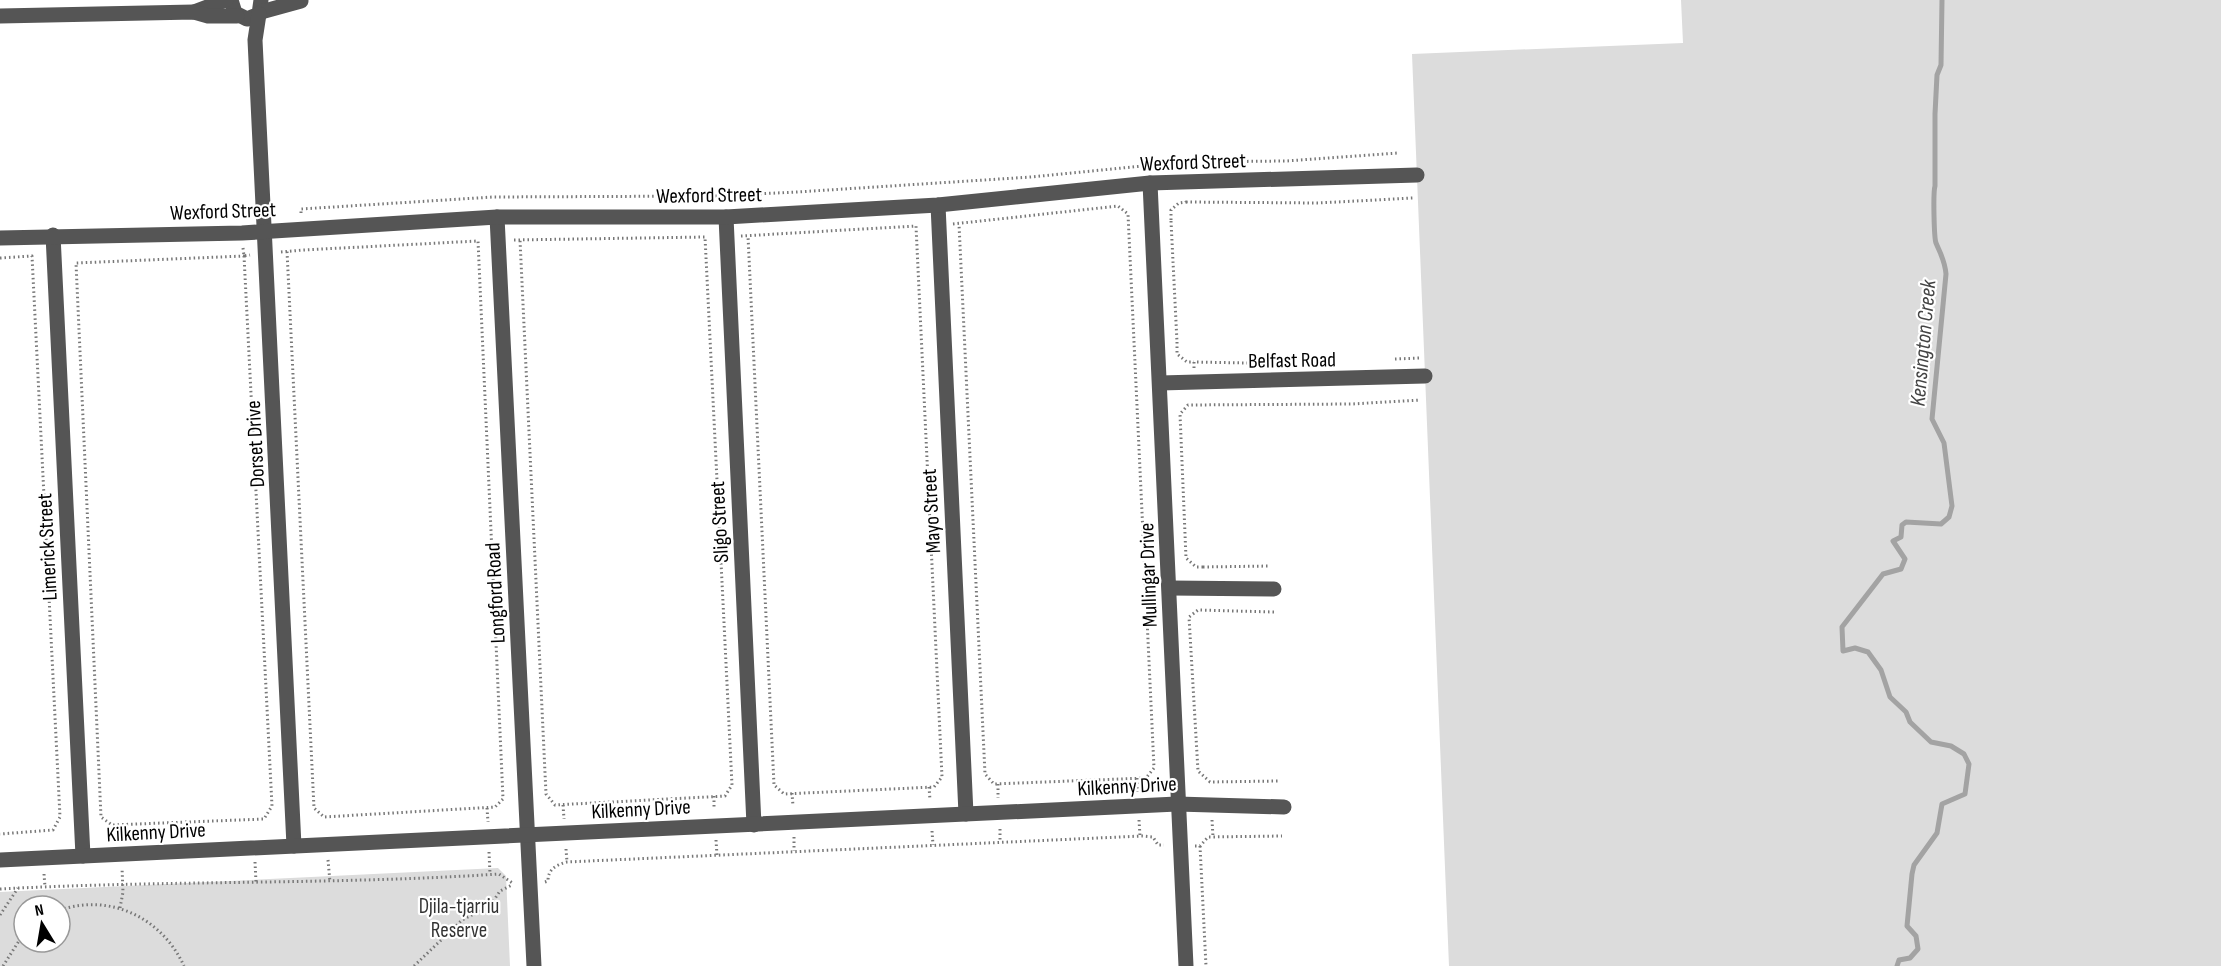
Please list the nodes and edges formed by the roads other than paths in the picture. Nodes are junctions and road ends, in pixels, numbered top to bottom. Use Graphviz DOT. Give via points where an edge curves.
graph roads {
  1 [pos="226,0"];
  2 [pos="231,0"];
  3 [pos="303,0"];
  4 [pos="260,9"];
  5 [pos="194,12"];
  6 [pos="0,16"];
  7 [pos="238,16"];
  8 [pos="255,40"];
  9 [pos="1417,175"];
  10 [pos="1150,183"];
  11 [pos="938,205"];
  12 [pos="726,217"];
  13 [pos="497,218"];
  14 [pos="266,232"];
  15 [pos="53,235"];
  16 [pos="0,238"];
  17 [pos="1425,376"];
  18 [pos="1160,383"];
  19 [pos="1170,588"];
  20 [pos="1274,589"];
  21 [pos="1177,804"];
  22 [pos="1284,807"];
  23 [pos="966,814"];
  24 [pos="754,825"];
  25 [pos="527,835"];
  26 [pos="294,846"];
  27 [pos="82,856"];
  28 [pos="0,860"];
  29 [pos="534,966"];
  30 [pos="1186,966"];
  1 -- 5 [label="street"];
  2 -- 7 [label="street, Dorset Drive"];
  3 -- 4 [label="street"];
  4 -- 7 [label="street" via="252,18"];
  4 -- 8 [label="street, Dorset Drive"];
  5 -- 6 [label="street"];
  5 -- 7 [label="street"];
  7 -- 8 [label="street, Dorset Drive"];
  8 -- 14 [label="street, Dorset Drive"];
  9 -- 10 [label="street, Wexford Street"];
  10 -- 11 [label="street, Wexford Street"];
  10 -- 18 [label="street, Mullingar Drive"];
  11 -- 12 [label="street, Wexford Street"];
  11 -- 23 [label="street, Mayo Street"];
  12 -- 13 [label="street, Wexford Street"];
  12 -- 24 [label="street, Sligo Street"];
  13 -- 14 [label="street, Wexford Street"];
  13 -- 25 [label="street, Longford Road"];
  14 -- 15 [label="street, Wexford Street"];
  14 -- 26 [label="street, Dorset Drive"];
  15 -- 16 [label="street, Wexford Street"];
  15 -- 27 [label="street, Limerick Street"];
  17 -- 18 [label="street, Belfast Road"];
  18 -- 19 [label="street, Mullingar Drive"];
  19 -- 20 [label="street"];
  19 -- 21 [label="street, Mullingar Drive"];
  21 -- 22 [label="street, Kilkenny Drive"];
  21 -- 23 [label="street, Kilkenny Drive"];
  21 -- 30 [label="street, Mullingar Drive"];
  23 -- 24 [label="street, Kilkenny Drive"];
  24 -- 25 [label="street, Kilkenny Drive"];
  25 -- 26 [label="street, Kilkenny Drive"];
  25 -- 29 [label="street, Longford Road"];
  26 -- 27 [label="street, Kilkenny Drive"];
  27 -- 28 [label="street, Kilkenny Drive"];
}
